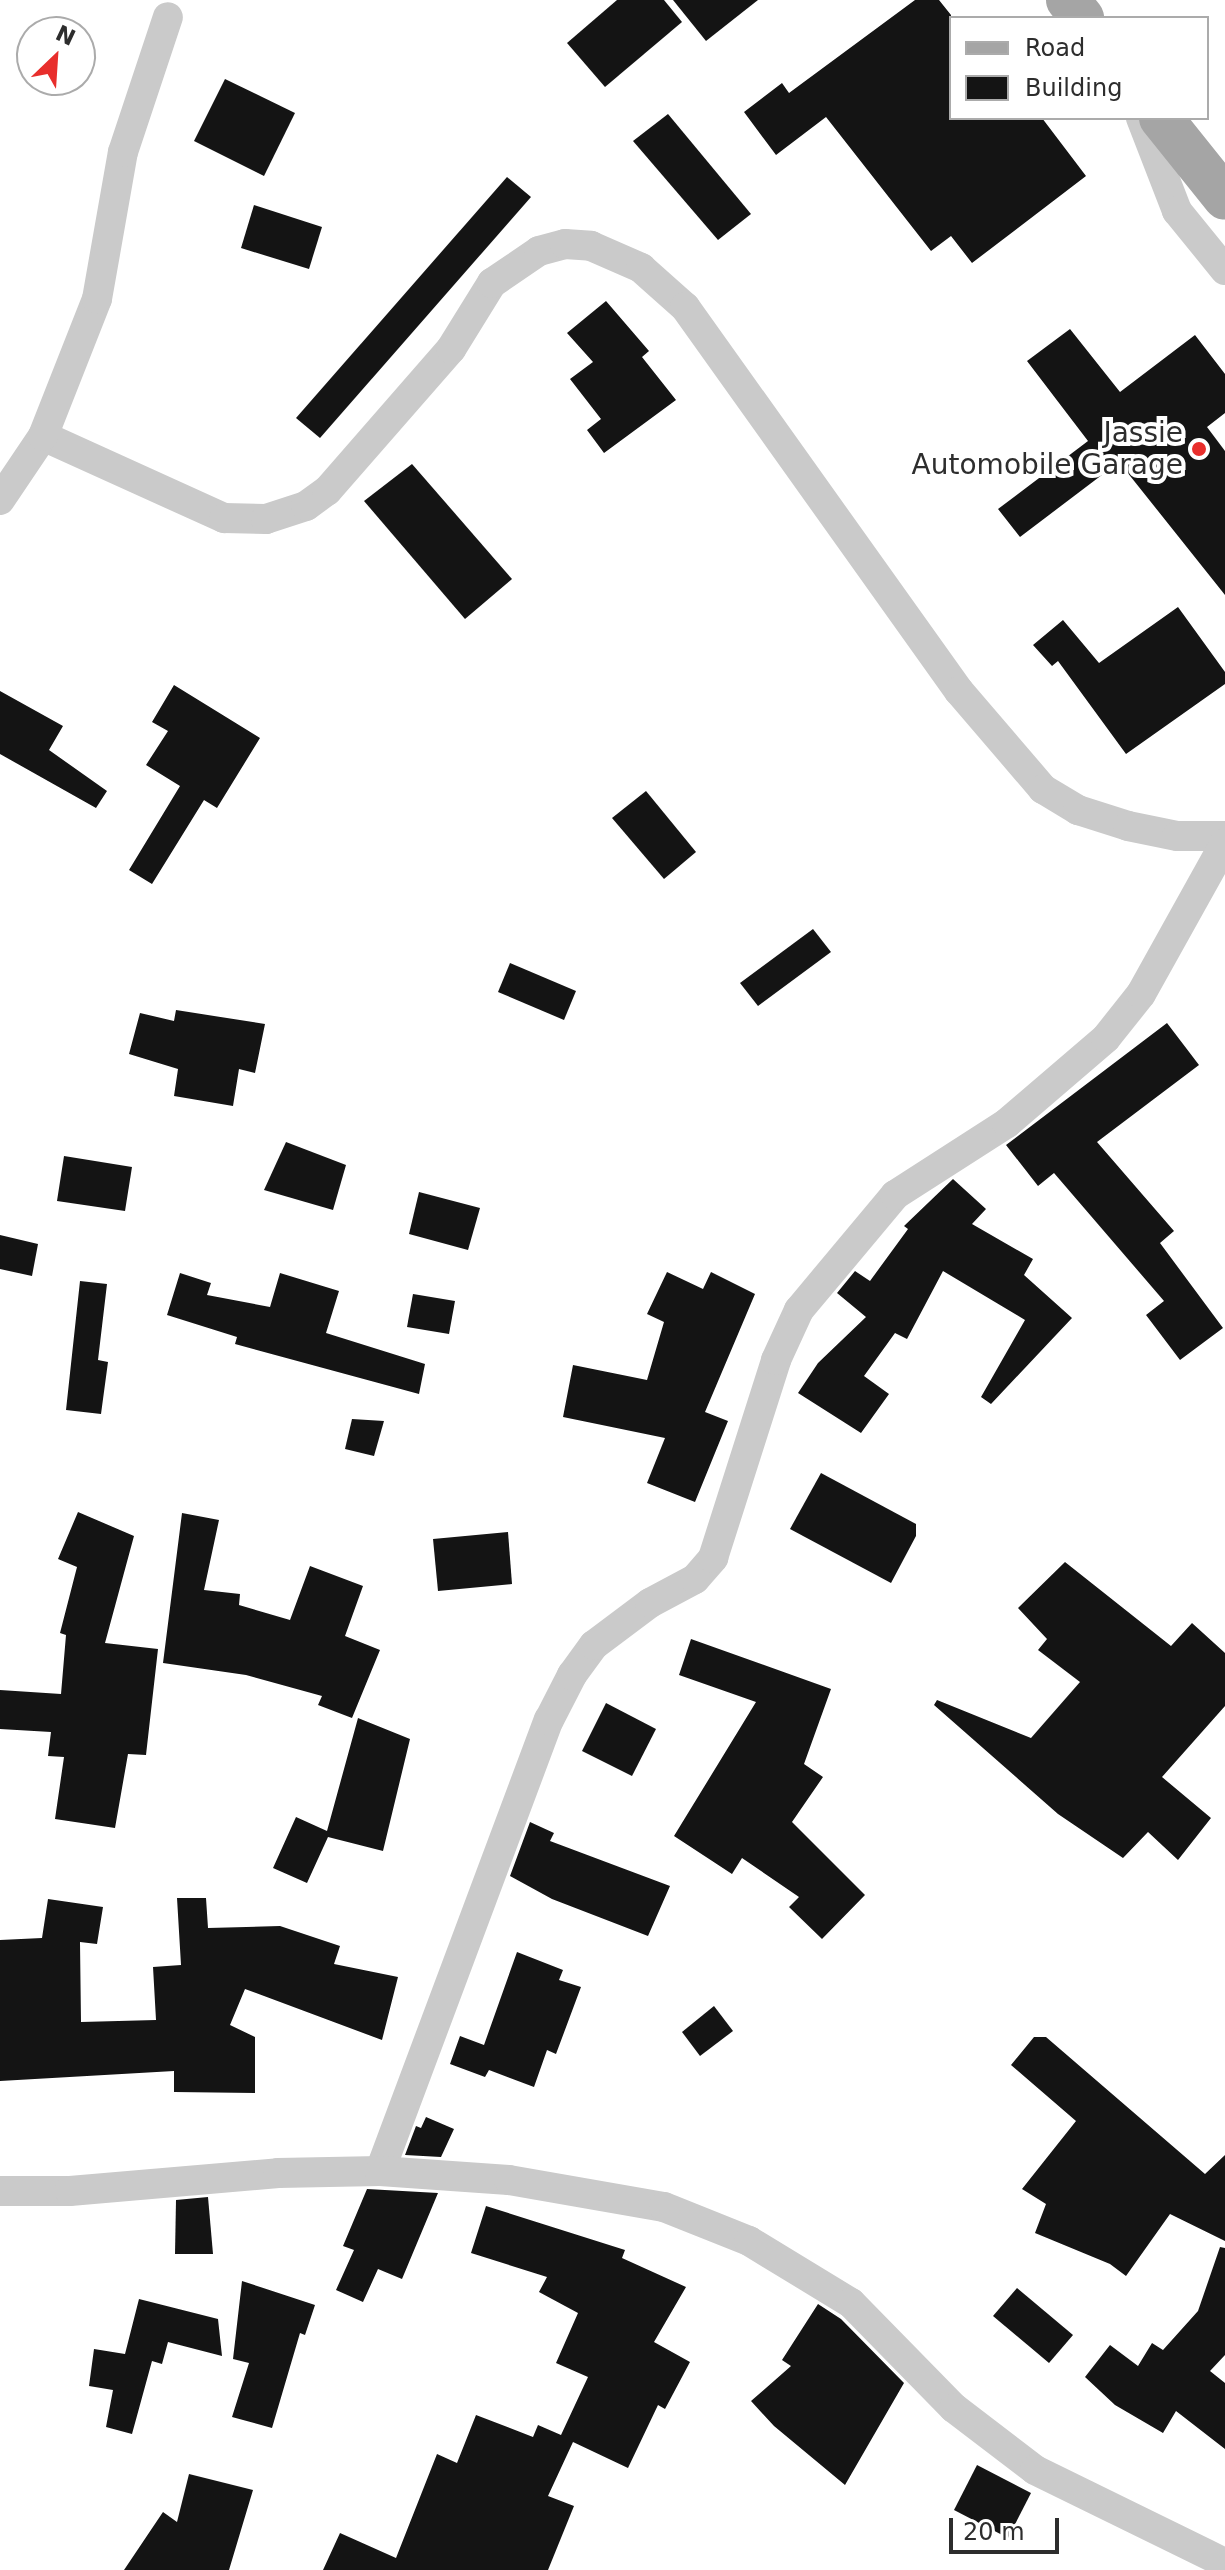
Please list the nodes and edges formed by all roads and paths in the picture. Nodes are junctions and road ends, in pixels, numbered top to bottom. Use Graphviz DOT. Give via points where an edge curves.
graph roads {
  1 [pos="1068,0"];
  2 [pos="1080,16"];
  3 [pos="168,17"];
  4 [pos="1142,120"];
  5 [pos="1163,120"];
  6 [pos="1225,198"];
  7 [pos="1225,270"];
  8 [pos="43,436"];
  9 [pos="0,500"];
  10 [pos="1225,836"];
  11 [pos="1225,843"];
  12 [pos="380,2171"];
  13 [pos="0,2191"];
  14 [pos="1225,2563"];
  1 -- 2 [label="main road"];
  3 -- 8 [label="street" via="123,152 97,299"];
  4 -- 7 [label="street" via="1177,211"];
  5 -- 6 [label="main road"];
  8 -- 9 [label="street"];
  8 -- 10 [label="street" via="224,518 266,519 306,506 327,491 451,349 492,283 539,251 565,244 591,246 641,268 685,307 959,691 1043,789 1078,810 1128,826 1177,836"];
  11 -- 12 [label="street" via="1141,994 1106,1038 1007,1123 895,1195 799,1310 776,1360 713,1558 695,1579 650,1603 594,1645 549,1720"];
  12 -- 13 [label="street"];
  12 -- 14 [label="street" via="600,2193 664,2207 725,2230 851,2303 954,2408 1035,2470"];
}
